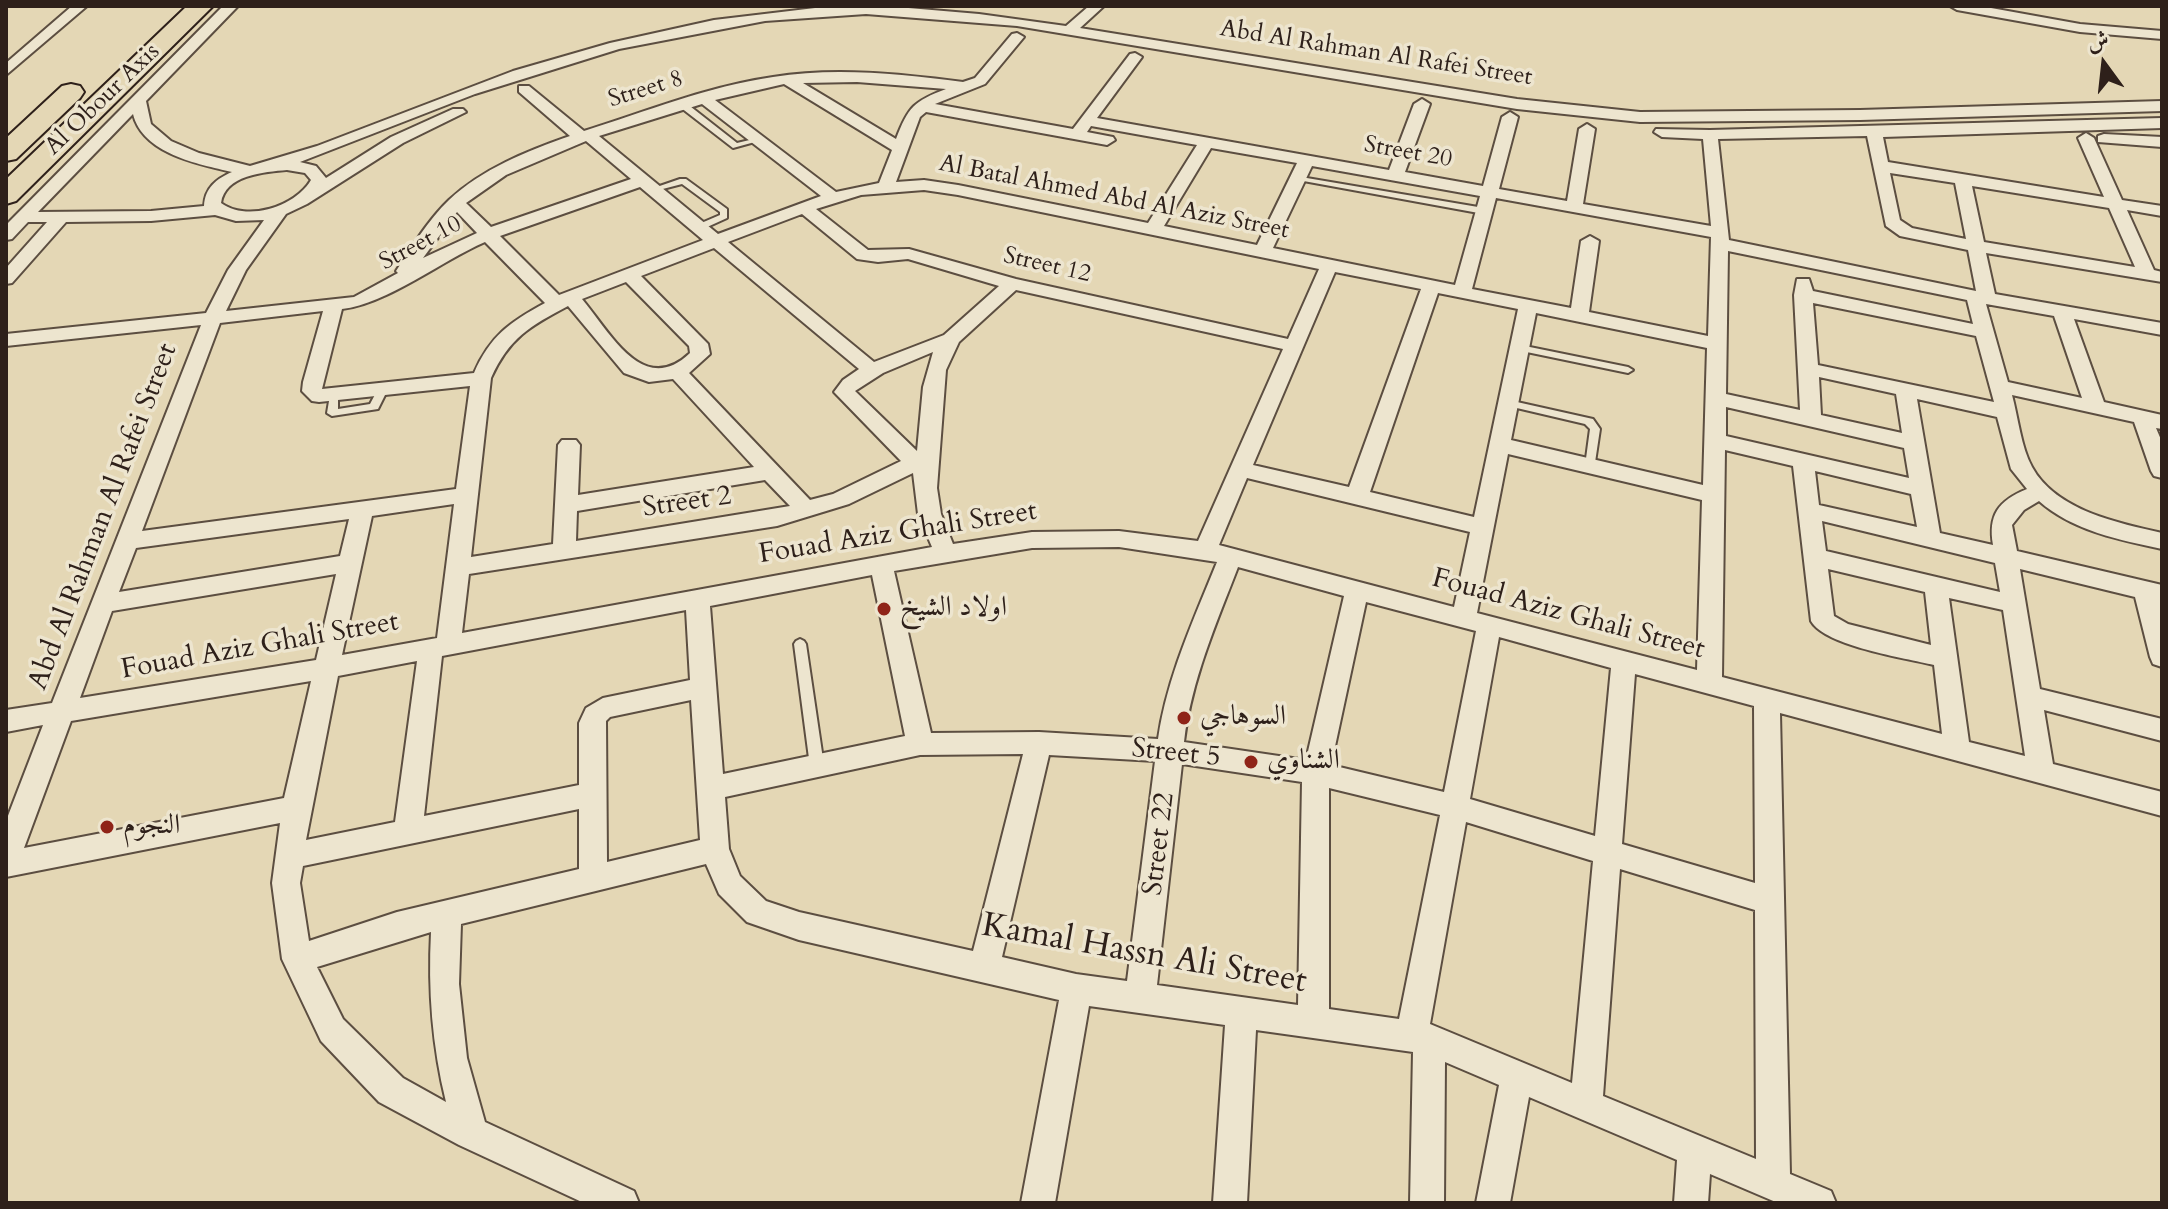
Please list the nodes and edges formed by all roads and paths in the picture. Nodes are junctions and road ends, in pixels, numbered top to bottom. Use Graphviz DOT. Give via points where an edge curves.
graph roads {
  1 [pos="80,6"];
  2 [pos="1097,6"];
  3 [pos="1957,6"];
  4 [pos="2014,6"];
  5 [pos="208,13"];
  6 [pos="2162,25"];
  7 [pos="1069,31"];
  8 [pos="2162,35"];
  9 [pos="1017,37"];
  10 [pos="1135,57"];
  11 [pos="6,71"];
  12 [pos="93,71"];
  13 [pos="788,80"];
  14 [pos="966,87"];
  15 [pos="524,89"];
  16 [pos="704,99"];
  17 [pos="139,102"];
  18 [pos="1422,104"];
  19 [pos="683,105"];
  20 [pos="920,106"];
  21 [pos="2162,106"];
  22 [pos="1491,107"];
  23 [pos="1510,117"];
  24 [pos="2162,123"];
  25 [pos="1082,128"];
  26 [pos="1587,129"];
  27 [pos="1874,132"];
  28 [pos="1710,135"];
  29 [pos="585,136"];
  30 [pos="2086,138"];
  31 [pos="758,140"];
  32 [pos="2162,142"];
  33 [pos="901,149"];
  34 [pos="1203,149"];
  35 [pos="6,153"];
  36 [pos="1307,160"];
  37 [pos="272,166"];
  38 [pos="1880,166"];
  39 [pos="250,171"];
  40 [pos="1395,176"];
  41 [pos="1298,178"];
  42 [pos="1962,179"];
  43 [pos="650,184"];
  44 [pos="887,185"];
  45 [pos="1489,192"];
  46 [pos="6,195"];
  47 [pos="310,195"];
  48 [pos="832,197"];
  49 [pos="456,202"];
  50 [pos="2115,203"];
  51 [pos="804,207"];
  52 [pos="1574,207"];
  53 [pos="217,210"];
  54 [pos="280,210"];
  55 [pos="1484,211"];
  56 [pos="2162,211"];
  57 [pos="24,217"];
  58 [pos="61,217"];
  59 [pos="702,226"];
  60 [pos="1153,230"];
  61 [pos="6,235"];
  62 [pos="489,235"];
  63 [pos="1720,238"];
  64 [pos="719,240"];
  65 [pos="1590,241"];
  66 [pos="1976,246"];
  67 [pos="1262,252"];
  68 [pos="1802,260"];
  69 [pos="1329,266"];
  70 [pos="629,274"];
  71 [pos="2154,276"];
  72 [pos="6,279"];
  73 [pos="397,282"];
  74 [pos="1012,284"];
  75 [pos="1431,286"];
  76 [pos="1462,292"];
  77 [pos="1803,295"];
  78 [pos="1981,297"];
  79 [pos="563,300"];
  80 [pos="334,306"];
  81 [pos="1528,306"];
  82 [pos="2062,311"];
  83 [pos="1579,316"];
  84 [pos="213,317"];
  85 [pos="2162,329"];
  86 [pos="1985,332"];
  87 [pos="951,339"];
  88 [pos="6,340"];
  89 [pos="1718,344"];
  90 [pos="1294,346"];
  91 [pos="1520,348"];
  92 [pos="1808,369"];
  93 [pos="1628,370"];
  94 [pos="676,371"];
  95 [pos="873,371"];
  96 [pos="481,378"];
  97 [pos="1999,386"];
  98 [pos="1905,390"];
  99 [pos="1716,398"];
  100 [pos="1508,403"];
  101 [pos="2095,407"];
  102 [pos="2007,412"];
  103 [pos="1811,419"];
  104 [pos="2152,419"];
  105 [pos="1715,441"];
  106 [pos="1914,443"];
  107 [pos="569,445"];
  108 [pos="1500,445"];
  109 [pos="1803,462"];
  110 [pos="1590,466"];
  111 [pos="921,469"];
  112 [pos="1241,469"];
  113 [pos="2162,471"];
  114 [pos="770,472"];
  115 [pos="1922,489"];
  116 [pos="2039,493"];
  117 [pos="467,495"];
  118 [pos="1713,495"];
  119 [pos="1357,497"];
  120 [pos="566,505"];
  121 [pos="362,509"];
  122 [pos="806,510"];
  123 [pos="1809,510"];
  124 [pos="1482,527"];
  125 [pos="1930,539"];
  126 [pos="126,541"];
  127 [pos="2162,541"];
  128 [pos="564,552"];
  129 [pos="946,553"];
  130 [pos="1218,553"];
  131 [pos="1814,557"];
  132 [pos="2006,557"];
  133 [pos="350,563"];
  134 [pos="881,564"];
  135 [pos="458,567"];
  136 [pos="1936,586"];
  137 [pos="1357,590"];
  138 [pos="2154,592"];
  139 [pos="697,599"];
  140 [pos="102,604"];
  141 [pos="2014,604"];
  142 [pos="1477,622"];
  143 [pos="800,644"];
  144 [pos="440,647"];
  145 [pos="2162,657"];
  146 [pos="1945,658"];
  147 [pos="1624,661"];
  148 [pos="327,668"];
  149 [pos="1709,683"];
  150 [pos="704,687"];
  151 [pos="2029,696"];
  152 [pos="1767,699"];
  153 [pos="62,710"];
  154 [pos="6,721"];
  155 [pos="2162,730"];
  156 [pos="1039,743"];
  157 [pos="920,744"];
  158 [pos="1957,750"];
  159 [pos="1171,751"];
  160 [pos="817,766"];
  161 [pos="2041,772"];
  162 [pos="1316,773"];
  163 [pos="711,788"];
  164 [pos="592,794"];
  165 [pos="2162,804"];
  166 [pos="1455,807"];
  167 [pos="296,808"];
  168 [pos="408,832"];
  169 [pos="715,849"];
  170 [pos="1608,852"];
  171 [pos="290,856"];
  172 [pos="6,857"];
  173 [pos="6,864"];
  174 [pos="593,878"];
  175 [pos="1770,901"];
  176 [pos="446,913"];
  177 [pos="297,959"];
  178 [pos="984,968"];
  179 [pos="1076,989"];
  180 [pos="1140,998"];
  181 [pos="1241,1012"];
  182 [pos="1313,1022"];
  183 [pos="1421,1037"];
  184 [pos="1517,1075"];
  185 [pos="1586,1104"];
  186 [pos="471,1133"];
  187 [pos="1695,1149"];
  188 [pos="1773,1183"];
  189 [pos="622,1203"];
  190 [pos="1038,1203"];
  191 [pos="1230,1203"];
  192 [pos="1427,1203"];
  193 [pos="1493,1203"];
  194 [pos="1691,1203"];
  195 [pos="1819,1203"];
  1 -- 11 [label="street"];
  2 -- 7 [label="street"];
  3 -- 8 [label="street" via="2080,28"];
  4 -- 6 [label="street"];
  5 -- 17 [label="street"];
  5 -- 46 [label="highway, Al Obour Axis"];
  7 -- 22 [label="street, Abd Al Rahman Al Rafei Street"];
  7 -- 37 [label="street, Abd Al Rahman Al Rafei Street" via="944,13 868,10 711,24 513,76"];
  9 -- 10 [label="street, Abd Al Rahman Al Rafei Street"];
  9 -- 14 [label="street" via="980,81"];
  9 -- 15 [label="street, Abd Al Rahman Al Rafei Street" via="917,24 782,26 646,51"];
  10 -- 18 [label="street, Abd Al Rahman Al Rafei Street"];
  10 -- 25 [label="street"];
  12 -- 35 [label="highway, Al Obour Axis"];
  13 -- 14 [label="street, Street 8" via="896,78"];
  13 -- 16 [label="street, Street 8"];
  13 -- 33 [label="street"];
  14 -- 20 [label="street"];
  15 -- 29 [label="street"];
  15 -- 47 [label="street, Abd Al Rahman Al Rafei Street" via="397,140"];
  16 -- 19 [label="street, Street 8"];
  16 -- 31 [label="street"];
  17 -- 39 [label="street" via="143,124 159,140"];
  17 -- 57 [label="street"];
  18 -- 22 [label="street, Abd Al Rahman Al Rafei Street"];
  18 -- 40 [label="street"];
  19 -- 29 [label="street, Street 8"];
  19 -- 31 [label="lane" via="736,146"];
  20 -- 25 [label="street, Street 20"];
  20 -- 33 [label="street"];
  21 -- 22 [label="street, Abd Al Rahman Al Rafei Street" via="1700,117"];
  22 -- 23 [label="street, Abd Al Rahman Al Rafei Street"];
  23 -- 26 [label="street, Abd Al Rahman Al Rafei Street"];
  23 -- 45 [label="street"];
  24 -- 27 [label="street, Abd Al Rahman Al Rafei Street"];
  25 -- 34 [label="street, Street 20"];
  26 -- 28 [label="street, Abd Al Rahman Al Rafei Street"];
  26 -- 52 [label="street"];
  27 -- 28 [label="street, Abd Al Rahman Al Rafei Street"];
  27 -- 30 [label="street, Abd Al Rahman Al Rafei Street"];
  27 -- 38 [label="street"];
  28 -- 63 [label="street"];
  29 -- 43 [label="street"];
  29 -- 49 [label="street, Street 8" via="495,176"];
  30 -- 32 [label="street, Abd Al Rahman Al Rafei Street"];
  30 -- 50 [label="street"];
  31 -- 48 [label="street"];
  33 -- 44 [label="street"];
  34 -- 36 [label="street, Street 20"];
  34 -- 60 [label="street"];
  36 -- 40 [label="street, Street 20"];
  36 -- 41 [label="street"];
  37 -- 39 [label="street, Abd Al Rahman Al Rafei Street"];
  37 -- 47 [label="street" via="300,166 317,174 317,187"];
  38 -- 42 [label="street"];
  38 -- 66 [label="street" via="1892,222 1906,232"];
  39 -- 53 [label="street" via="216,191 212,205"];
  40 -- 45 [label="street, Street 20"];
  41 -- 55 [label="lane"];
  41 -- 67 [label="street"];
  42 -- 50 [label="street"];
  42 -- 66 [label="street"];
  43 -- 59 [label="street"];
  43 -- 59 [label="lane" via="683,181 724,211 724,216"];
  43 -- 62 [label="street, Street 10"];
  44 -- 48 [label="street, Al Batal Ahmed Abd Al Aziz Street"];
  44 -- 60 [label="street, Al Batal Ahmed Abd Al Aziz Street" via="958,190"];
  45 -- 52 [label="street, Street 20"];
  45 -- 55 [label="street"];
  47 -- 54 [label="street, Abd Al Rahman Al Rafei Street"];
  48 -- 51 [label="street, Al Batal Ahmed Abd Al Aziz Street"];
  49 -- 62 [label="street"];
  49 -- 73 [label="street, Street 8"];
  50 -- 56 [label="street"];
  50 -- 71 [label="street"];
  51 -- 64 [label="street, Al Batal Ahmed Abd Al Aziz Street"];
  51 -- 74 [label="street, Street 12" via="863,255 909,254"];
  52 -- 63 [label="street, Street 20"];
  53 -- 54 [label="street" via="243,216"];
  53 -- 58 [label="street"];
  54 -- 84 [label="street, Abd Al Rahman Al Rafei Street" via="237,270"];
  55 -- 76 [label="street"];
  57 -- 58 [label="street"];
  57 -- 61 [label="street"];
  58 -- 72 [label="street"];
  59 -- 64 [label="street"];
  60 -- 67 [label="street, Al Batal Ahmed Abd Al Aziz Street"];
  62 -- 73 [label="street, Street 10"];
  62 -- 79 [label="street"];
  63 -- 68 [label="street, Street 20"];
  63 -- 89 [label="street"];
  64 -- 70 [label="street, Al Batal Ahmed Abd Al Aziz Street"];
  64 -- 95 [label="street"];
  65 -- 83 [label="street"];
  66 -- 71 [label="street"];
  66 -- 78 [label="street"];
  67 -- 69 [label="street, Al Batal Ahmed Abd Al Aziz Street"];
  68 -- 77 [label="street"];
  68 -- 78 [label="street, Street 20"];
  69 -- 75 [label="street, Al Batal Ahmed Abd Al Aziz Street"];
  69 -- 90 [label="street, Street 22"];
  70 -- 79 [label="street, Al Batal Ahmed Abd Al Aziz Street"];
  70 -- 94 [label="street" via="698,344 700,354 692,364"];
  73 -- 80 [label="street, Street 10" via="380,293"];
  74 -- 87 [label="street"];
  74 -- 90 [label="street, Street 12"];
  75 -- 76 [label="street, Al Batal Ahmed Abd Al Aziz Street"];
  75 -- 119 [label="street"];
  76 -- 81 [label="street, Al Batal Ahmed Abd Al Aziz Street"];
  77 -- 86 [label="street"];
  77 -- 92 [label="street"];
  78 -- 82 [label="street, Street 20"];
  78 -- 86 [label="street"];
  79 -- 94 [label="street" via="642,376"];
  79 -- 96 [label="street, Al Batal Ahmed Abd Al Aziz Street" via="522,323 494,349"];
  80 -- 84 [label="street, Street 10"];
  80 -- 96 [label="street" via="312,391 319,396"];
  81 -- 83 [label="street, Al Batal Ahmed Abd Al Aziz Street"];
  81 -- 91 [label="street"];
  82 -- 85 [label="street, Street 20"];
  82 -- 101 [label="street"];
  83 -- 89 [label="street, Al Batal Ahmed Abd Al Aziz Street"];
  84 -- 88 [label="street, Street 10"];
  84 -- 126 [label="street, Abd Al Rahman Al Rafei Street"];
  86 -- 97 [label="street"];
  87 -- 95 [label="street"];
  87 -- 111 [label="street" via="939,359"];
  89 -- 99 [label="street"];
  90 -- 112 [label="street, Street 22"];
  91 -- 93 [label="lane"];
  91 -- 100 [label="street"];
  92 -- 98 [label="street"];
  92 -- 103 [label="street"];
  94 -- 114 [label="street"];
  95 -- 111 [label="street" via="846,385 844,392"];
  96 -- 117 [label="street, Al Batal Ahmed Abd Al Aziz Street"];
  97 -- 101 [label="street"];
  97 -- 102 [label="street"];
  98 -- 102 [label="street"];
  98 -- 106 [label="street"];
  99 -- 103 [label="street"];
  99 -- 105 [label="street"];
  100 -- 108 [label="street"];
  100 -- 110 [label="lane" via="1589,421 1595,429"];
  101 -- 104 [label="street"];
  102 -- 116 [label="street" via="2022,469"];
  103 -- 106 [label="street"];
  104 -- 113 [label="street"];
  105 -- 109 [label="street"];
  105 -- 118 [label="street"];
  106 -- 115 [label="street"];
  107 -- 120 [label="street"];
  108 -- 110 [label="street"];
  108 -- 124 [label="street"];
  109 -- 115 [label="street"];
  109 -- 123 [label="street"];
  110 -- 118 [label="street"];
  111 -- 122 [label="street, Street 2"];
  111 -- 129 [label="street" via="933,526"];
  112 -- 119 [label="street"];
  112 -- 130 [label="street, Street 22"];
  114 -- 120 [label="street"];
  114 -- 122 [label="street"];
  115 -- 125 [label="street"];
  116 -- 127 [label="street" via="2072,515"];
  116 -- 132 [label="street" via="2007,510 2001,525"];
  117 -- 121 [label="street"];
  117 -- 135 [label="street, Al Batal Ahmed Abd Al Aziz Street"];
  118 -- 149 [label="street"];
  119 -- 124 [label="street"];
  120 -- 128 [label="street"];
  121 -- 126 [label="street"];
  121 -- 133 [label="street"];
  122 -- 128 [label="street, Street 2" via="746,525"];
  123 -- 125 [label="street"];
  123 -- 131 [label="street"];
  124 -- 142 [label="street"];
  125 -- 132 [label="street"];
  126 -- 140 [label="street, Abd Al Rahman Al Rafei Street"];
  128 -- 135 [label="street, Street 2"];
  129 -- 130 [label="street, Fouad Aziz Ghali Street" via="1061,539 1119,539"];
  129 -- 134 [label="street, Fouad Aziz Ghali Street"];
  130 -- 137 [label="street, Fouad Aziz Ghali Street"];
  130 -- 159 [label="street, Street 22" via="1182,681"];
  131 -- 136 [label="street"];
  131 -- 146 [label="street" via="1821,614 1831,628"];
  132 -- 138 [label="street"];
  132 -- 141 [label="street"];
  133 -- 140 [label="street"];
  133 -- 148 [label="street"];
  134 -- 139 [label="street, Fouad Aziz Ghali Street"];
  134 -- 157 [label="street"];
  135 -- 144 [label="street, Al Batal Ahmed Abd Al Aziz Street"];
  136 -- 141 [label="street"];
  136 -- 146 [label="street"];
  137 -- 142 [label="street, Fouad Aziz Ghali Street"];
  137 -- 162 [label="street"];
  138 -- 145 [label="street"];
  139 -- 144 [label="street, Fouad Aziz Ghali Street"];
  139 -- 150 [label="street, Kamal Hassn Ali Street"];
  140 -- 153 [label="street, Abd Al Rahman Al Rafei Street"];
  141 -- 151 [label="street"];
  142 -- 147 [label="street, Fouad Aziz Ghali Street"];
  142 -- 166 [label="street"];
  143 -- 160 [label="lane"];
  144 -- 148 [label="street, Fouad Aziz Ghali Street"];
  144 -- 168 [label="street, Al Batal Ahmed Abd Al Aziz Street"];
  146 -- 158 [label="street"];
  147 -- 149 [label="street, Fouad Aziz Ghali Street"];
  147 -- 170 [label="street"];
  148 -- 153 [label="street, Fouad Aziz Ghali Street"];
  148 -- 167 [label="street"];
  149 -- 152 [label="street, Fouad Aziz Ghali Street"];
  150 -- 163 [label="street, Kamal Hassn Ali Street"];
  150 -- 164 [label="street" via="603,708 595,715"];
  151 -- 155 [label="street"];
  151 -- 161 [label="street"];
  152 -- 158 [label="street, Fouad Aziz Ghali Street"];
  152 -- 175 [label="street"];
  153 -- 154 [label="street, Fouad Aziz Ghali Street"];
  153 -- 172 [label="street, Abd Al Rahman Al Rafei Street"];
  156 -- 157 [label="street, Street 5"];
  156 -- 159 [label="street, Street 5"];
  156 -- 178 [label="street"];
  157 -- 160 [label="street, Street 5"];
  158 -- 161 [label="street, Fouad Aziz Ghali Street"];
  159 -- 162 [label="street, Street 5"];
  159 -- 180 [label="street, Street 22"];
  160 -- 163 [label="street, Street 5"];
  161 -- 165 [label="street, Fouad Aziz Ghali Street"];
  162 -- 166 [label="street, Street 5"];
  162 -- 182 [label="street"];
  163 -- 169 [label="street, Kamal Hassn Ali Street"];
  164 -- 168 [label="street"];
  164 -- 174 [label="street"];
  166 -- 170 [label="street, Street 5"];
  166 -- 183 [label="street"];
  167 -- 171 [label="street"];
  167 -- 173 [label="street"];
  168 -- 171 [label="street"];
  169 -- 174 [label="street"];
  169 -- 178 [label="street, Kamal Hassn Ali Street" via="729,885 757,912"];
  170 -- 175 [label="street, Street 5"];
  170 -- 185 [label="street"];
  171 -- 177 [label="street" via="286,883"];
  174 -- 176 [label="street"];
  175 -- 188 [label="street"];
  176 -- 177 [label="street"];
  176 -- 186 [label="street" via="444,984 451,1058"];
  177 -- 186 [label="street" via="332,1030 391,1090"];
  178 -- 179 [label="street, Kamal Hassn Ali Street"];
  179 -- 180 [label="street, Kamal Hassn Ali Street"];
  179 -- 190 [label="street"];
  180 -- 181 [label="street, Kamal Hassn Ali Street"];
  181 -- 182 [label="street, Kamal Hassn Ali Street"];
  181 -- 191 [label="street"];
  182 -- 183 [label="street, Kamal Hassn Ali Street"];
  183 -- 184 [label="street, Kamal Hassn Ali Street"];
  183 -- 192 [label="street"];
  184 -- 185 [label="street, Kamal Hassn Ali Street"];
  184 -- 193 [label="street"];
  185 -- 187 [label="street, Kamal Hassn Ali Street"];
  186 -- 189 [label="street"];
  187 -- 188 [label="street, Kamal Hassn Ali Street"];
  187 -- 194 [label="street"];
  188 -- 195 [label="street, Kamal Hassn Ali Street"];
}
